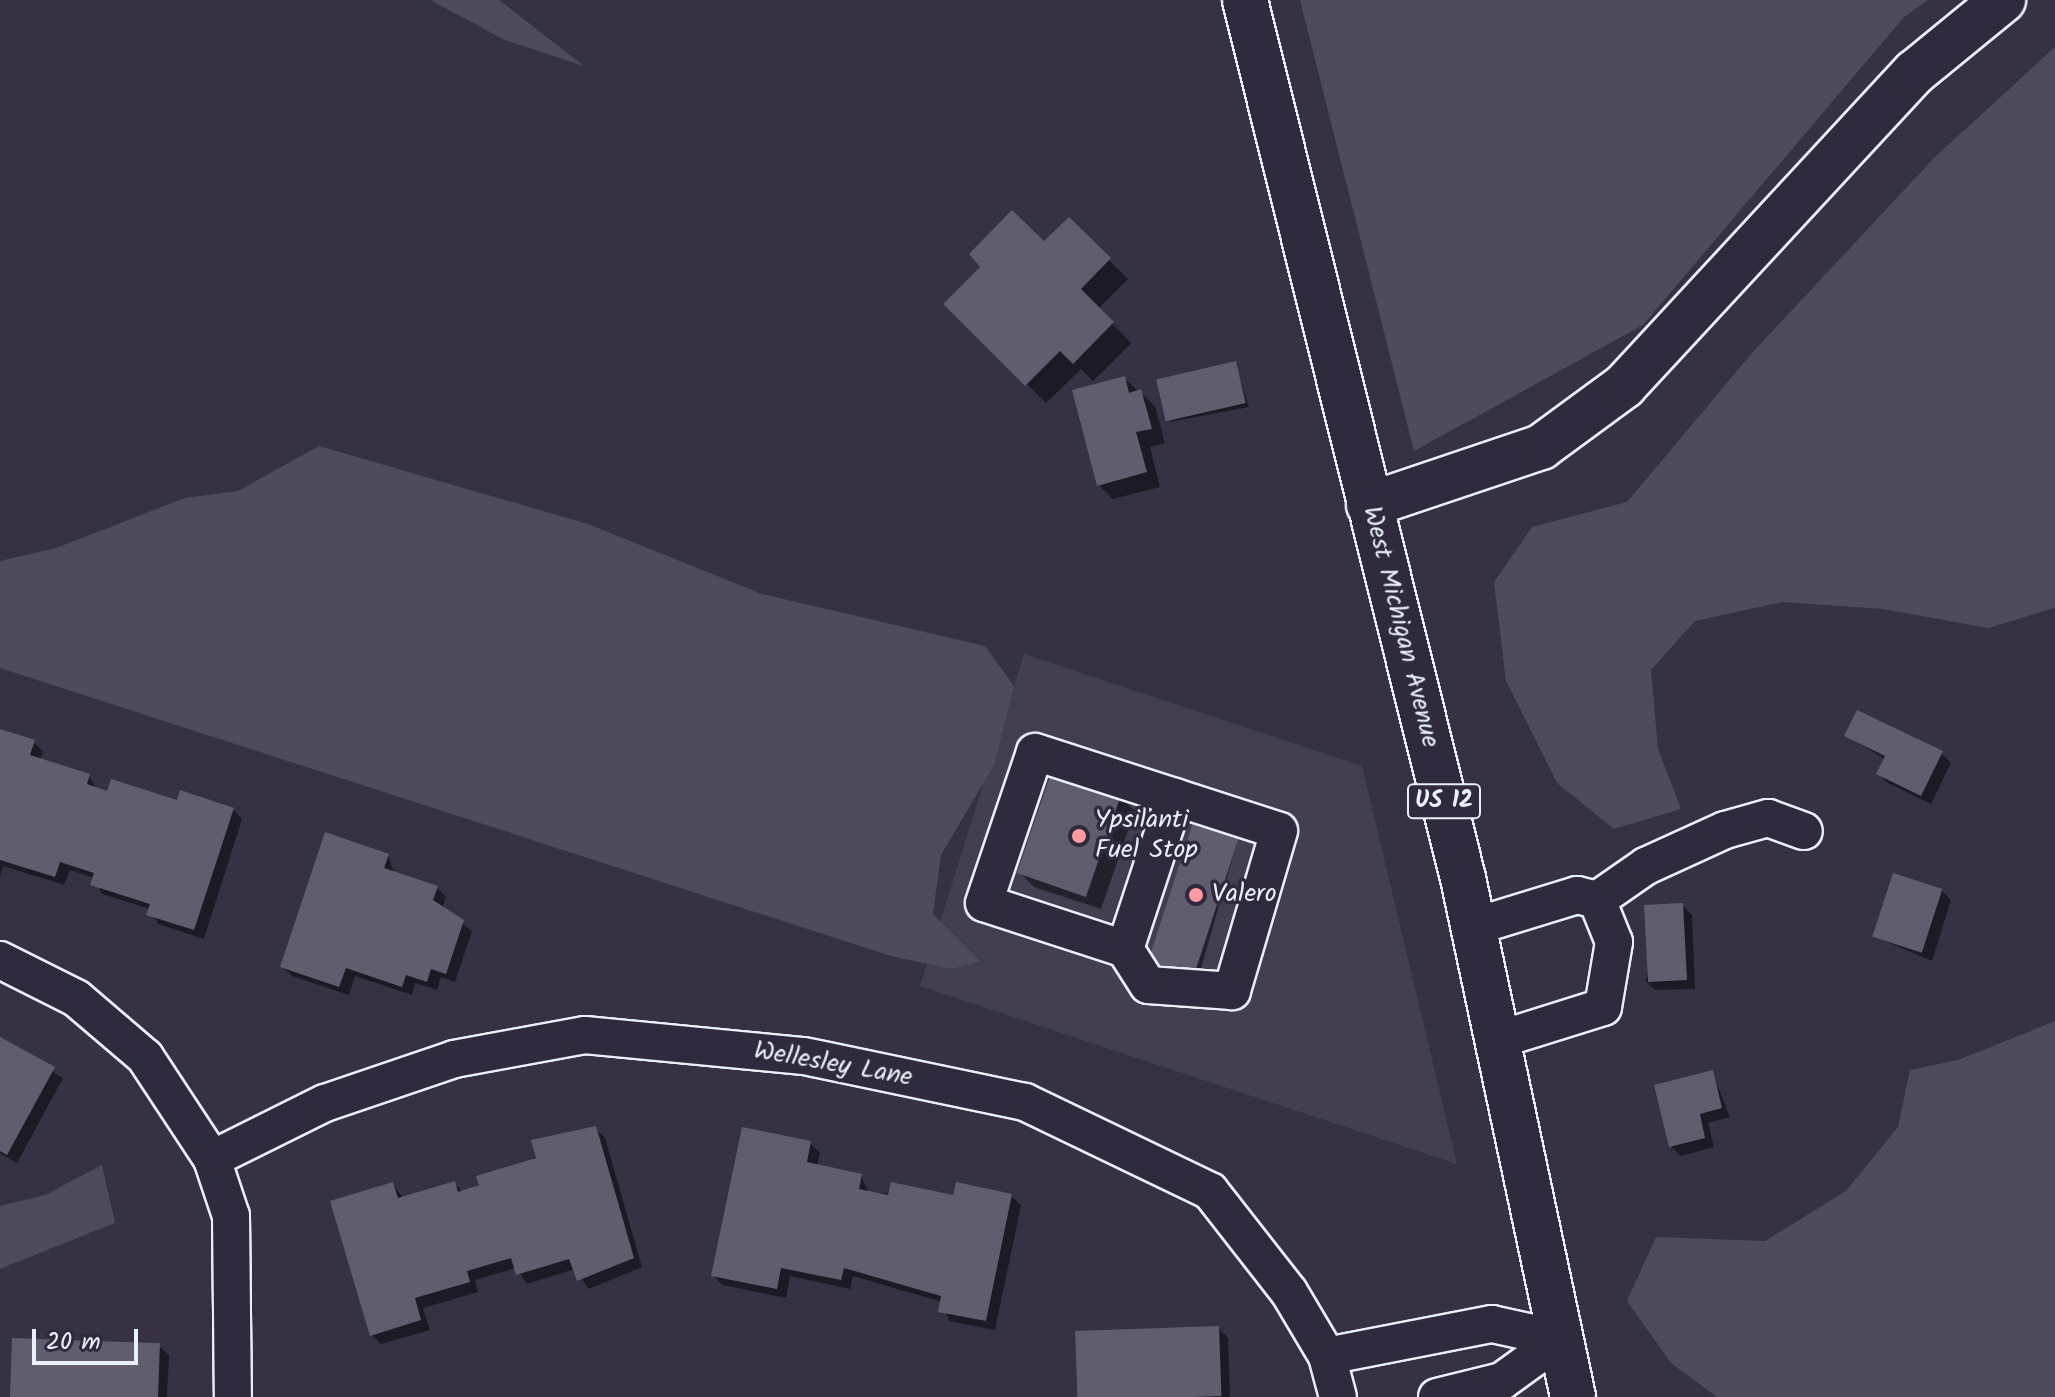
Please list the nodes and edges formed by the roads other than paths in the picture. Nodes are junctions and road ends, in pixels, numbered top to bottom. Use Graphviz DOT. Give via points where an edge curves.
graph roads {
  1 [pos="1245,0"];
  2 [pos="2003,0"];
  3 [pos="1369,505"];
  4 [pos="1175,797"];
  5 [pos="1804,831"];
  6 [pos="1597,900"];
  7 [pos="1473,927"];
  8 [pos="1125,949"];
  9 [pos="0,960"];
  10 [pos="1498,1040"];
  11 [pos="212,1159"];
  12 [pos="1560,1339"];
  13 [pos="1327,1356"];
  14 [pos="233,1397"];
  15 [pos="1338,1397"];
  16 [pos="1437,1397"];
  17 [pos="1573,1397"];
  1 -- 3 [label="highway, West Michigan Avenue / US 12"];
  2 -- 3 [label="highway" via="1915,72 1624,386 1541,447"];
  3 -- 7 [label="highway, West Michigan Avenue / US 12"];
  4 -- 8 [label="street"];
  4 -- 8 [label="street" via="1279,831 1232,991 1148,985"];
  4 -- 8 [label="street" via="1035,752 984,903"];
  5 -- 6 [label="street" via="1768,818 1725,830 1646,866"];
  6 -- 7 [label="street" via="1577,895"];
  6 -- 10 [label="street" via="1614,942 1603,1007"];
  7 -- 10 [label="highway, West Michigan Avenue / US 12"];
  9 -- 11 [label="street" via="76,998 145,1057"];
  10 -- 12 [label="highway, West Michigan Avenue / US 12"];
  11 -- 13 [label="street, Wellesley Lane" via="325,1103 454,1059 585,1035 804,1056 1025,1102 1210,1191"];
  11 -- 14 [label="street" via="231,1216"];
  12 -- 13 [label="street" via="1492,1324"];
  12 -- 16 [label="street" via="1502,1381"];
  12 -- 17 [label="highway, West Michigan Avenue / US 12"];
  13 -- 15 [label="street, Wellesley Lane"];
}
